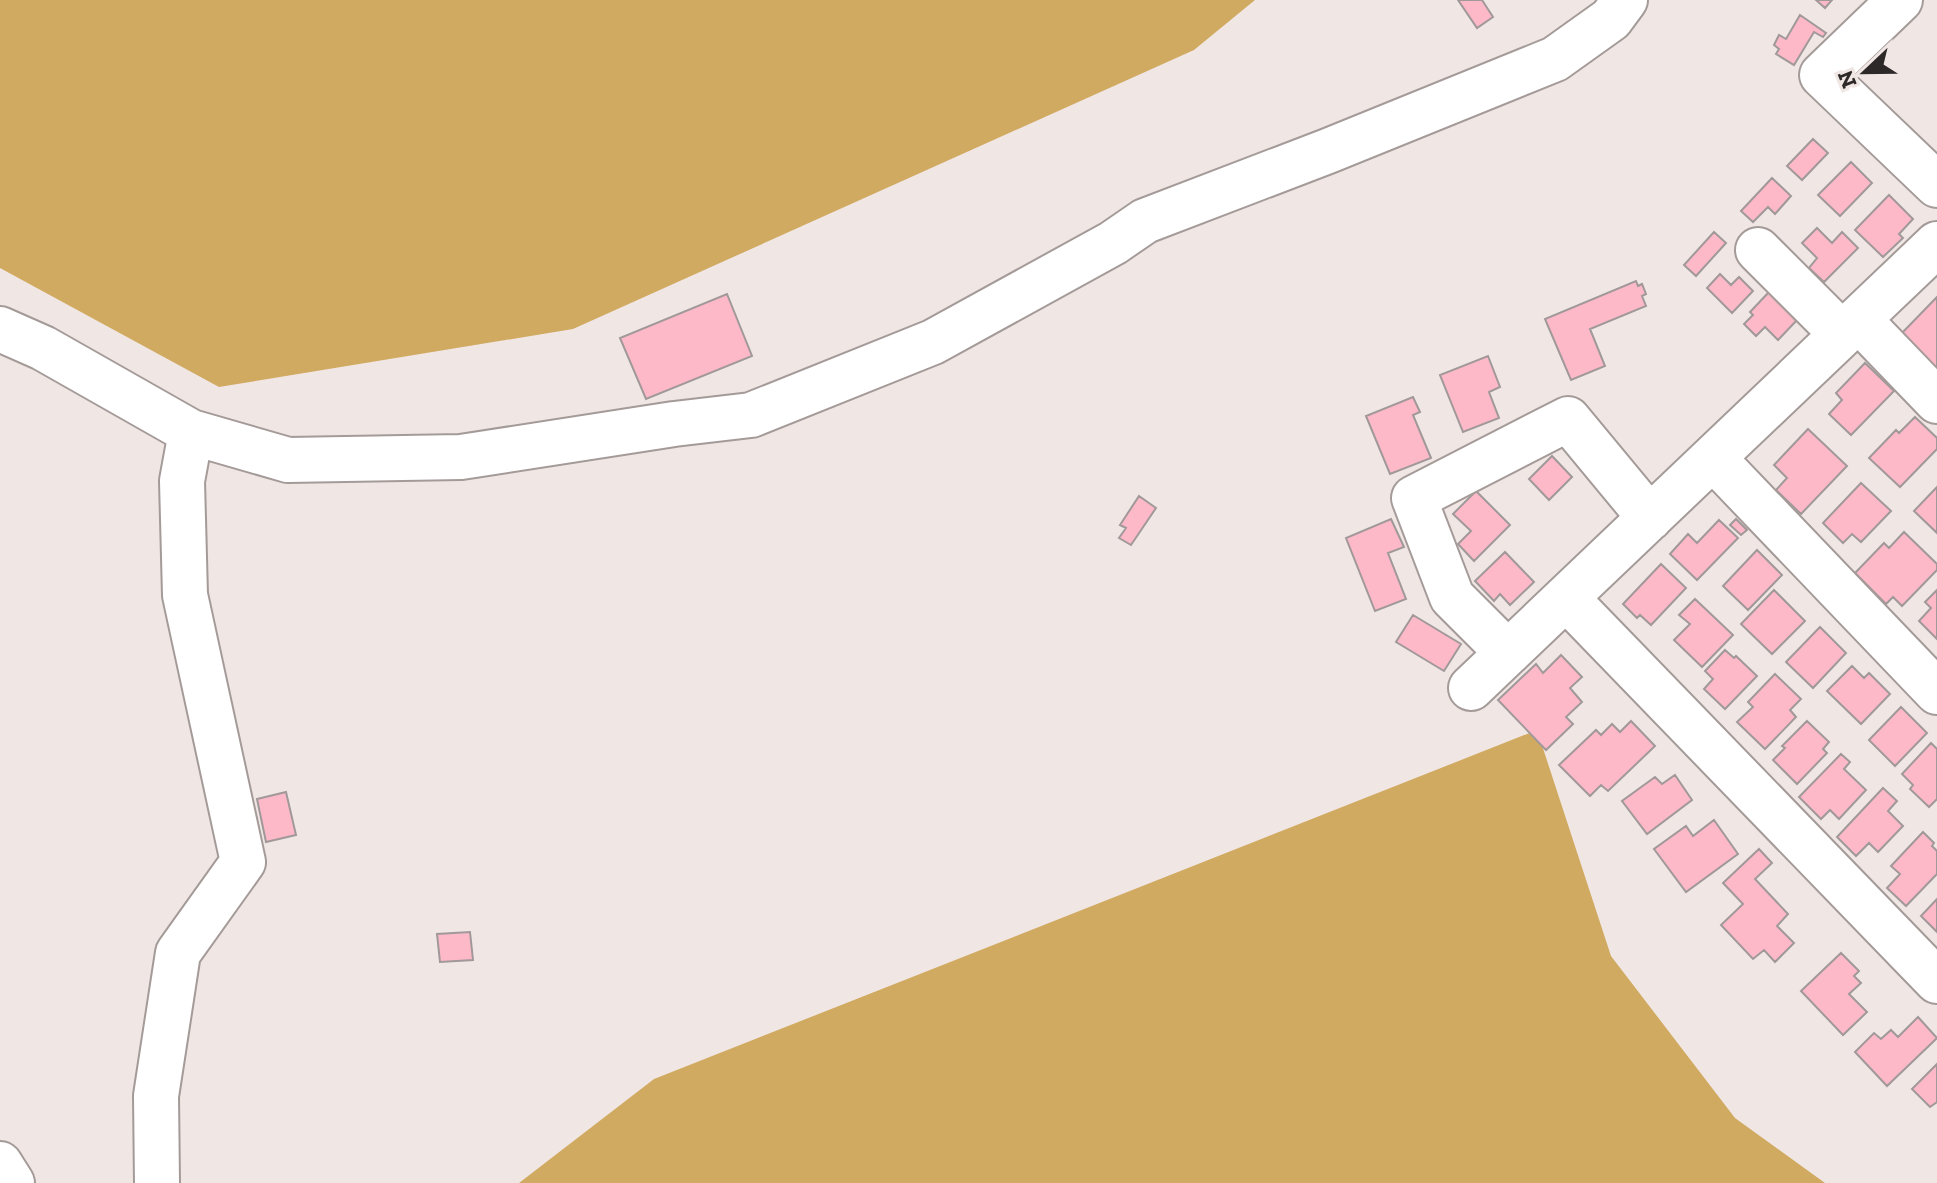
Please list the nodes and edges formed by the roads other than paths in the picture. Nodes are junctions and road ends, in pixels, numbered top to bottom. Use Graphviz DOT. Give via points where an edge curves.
graph roads {
  1 [pos="1625,0"];
  2 [pos="1900,0"];
  3 [pos="1937,185"];
  4 [pos="1937,244"];
  5 [pos="1758,250"];
  6 [pos="1850,327"];
  7 [pos="0,329"];
  8 [pos="1937,401"];
  9 [pos="191,432"];
  10 [pos="1713,458"];
  11 [pos="1650,518"];
  12 [pos="1566,598"];
  13 [pos="1508,653"];
  14 [pos="1471,688"];
  15 [pos="1937,692"];
  16 [pos="1937,981"];
  17 [pos="0,1164"];
  18 [pos="12,1183"];
  19 [pos="157,1183"];
  1 -- 9 [label="main road" via="1611,19 1555,59 1145,221 933,342 751,415 461,457 288,460"];
  2 -- 3 [label="main road" via="1822,75"];
  4 -- 6 [label="main road"];
  5 -- 6 [label="main road"];
  6 -- 8 [label="main road"];
  6 -- 10 [label="main road"];
  7 -- 9 [label="main road"];
  9 -- 19 [label="main road" via="182,481 185,595 243,862 178,953 156,1096"];
  10 -- 11 [label="main road"];
  10 -- 15 [label="main road"];
  11 -- 12 [label="main road"];
  11 -- 13 [label="main road" via="1568,419 1414,498 1452,597"];
  12 -- 13 [label="main road"];
  12 -- 16 [label="main road"];
  13 -- 14 [label="main road"];
  17 -- 18 [label="main road"];
}
